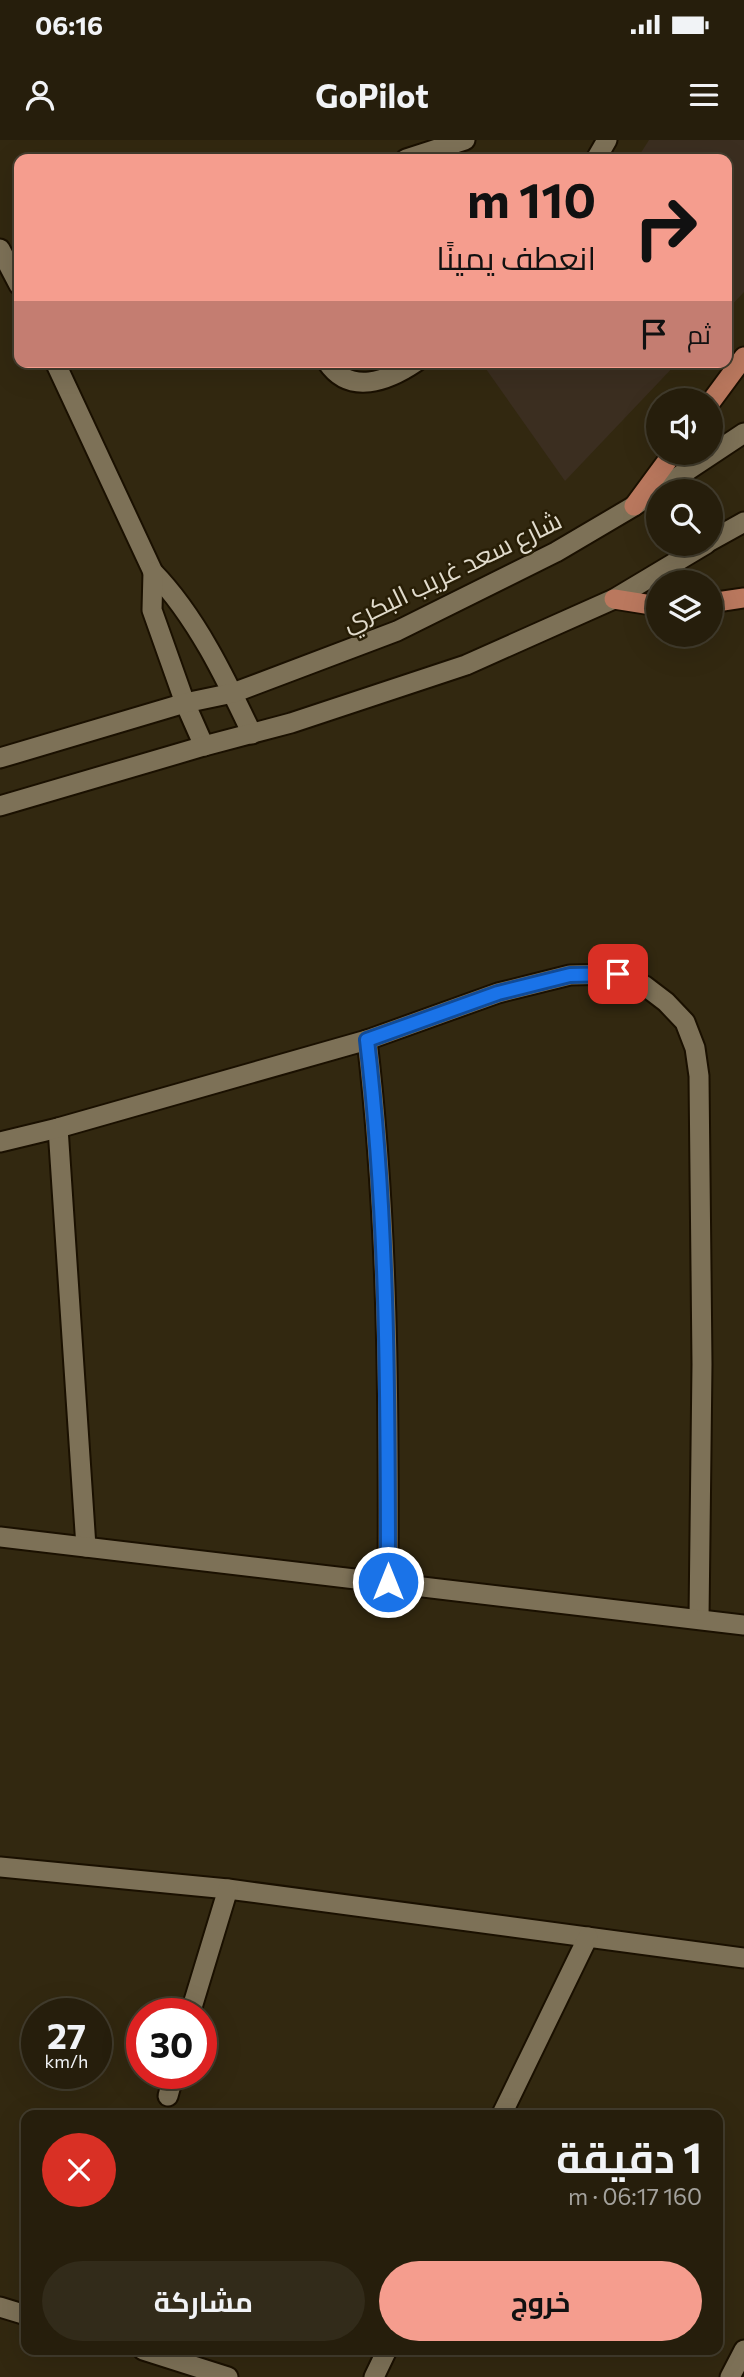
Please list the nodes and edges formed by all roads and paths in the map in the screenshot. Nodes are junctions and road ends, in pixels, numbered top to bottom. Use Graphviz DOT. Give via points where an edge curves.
graph roads {
  1 [pos="465,140"];
  2 [pos="422,154"];
  3 [pos="0,249"];
  4 [pos="14,273"];
  5 [pos="744,357"];
  6 [pos="58,368"];
  7 [pos="332,368"];
  8 [pos="407,368"];
  9 [pos="721,388"];
  10 [pos="744,433"];
  11 [pos="664,465"];
  12 [pos="634,506"];
  13 [pos="744,522"];
  14 [pos="723,534"];
  15 [pos="686,556"];
  16 [pos="153,572"];
  17 [pos="744,598"];
  18 [pos="614,599"];
  19 [pos="723,601"];
  20 [pos="646,604"];
  21 [pos="233,693"];
  22 [pos="185,703"];
  23 [pos="253,734"];
  24 [pos="204,746"];
  25 [pos="0,758"];
  26 [pos="0,806"];
  27 [pos="367,1040"];
  28 [pos="58,1128"];
  29 [pos="0,1142"];
  30 [pos="0,1537"];
  31 [pos="86,1547"];
  32 [pos="388,1582"];
  33 [pos="699,1619"];
  34 [pos="744,1625"];
  35 [pos="0,1867"];
  36 [pos="228,1889"];
  37 [pos="588,1937"];
  38 [pos="744,1958"];
  39 [pos="195,1998"];
  40 [pos="170,2089"];
  41 [pos="168,2095"];
  42 [pos="504,2110"];
  43 [pos="0,2307"];
  44 [pos="21,2313"];
  45 [pos="744,2350"];
  46 [pos="159,2355"];
  47 [pos="385,2355"];
  48 [pos="228,2377"];
  49 [pos="374,2377"];
  50 [pos="730,2377"];
  1 -- 2 [label="street"];
  3 -- 4 [label="street"];
  5 -- 9 [label="main road"];
  6 -- 16 [label="street"];
  7 -- 8 [label="street" via="358,383 374,382"];
  10 -- 12 [label="street, شارع سعد غريب البكري"];
  11 -- 12 [label="main road"];
  12 -- 21 [label="street, شارع سعد غريب البكري" via="555,552 397,631"];
  13 -- 14 [label="street"];
  15 -- 18 [label="street"];
  16 -- 21 [label="street" via="176,595"];
  16 -- 22 [label="street" via="152,610"];
  17 -- 19 [label="main road"];
  18 -- 20 [label="main road"];
  18 -- 23 [label="street" via="466,665"];
  21 -- 22 [label="street, شارع سعد غريب البكري"];
  21 -- 23 [label="street"];
  22 -- 24 [label="street"];
  22 -- 25 [label="street, شارع سعد غريب البكري"];
  23 -- 24 [label="street"];
  24 -- 26 [label="street"];
  27 -- 28 [label="street"];
  27 -- 32 [label="street" via="381,1221"];
  27 -- 33 [label="street" via="498,993 570,975 618,974 645,986 685,1022 695,1048 700,1103"];
  28 -- 29 [label="street"];
  28 -- 31 [label="street"];
  30 -- 31 [label="street"];
  31 -- 32 [label="street"];
  32 -- 33 [label="street"];
  33 -- 34 [label="street"];
  35 -- 36 [label="street"];
  36 -- 37 [label="street"];
  36 -- 39 [label="street"];
  37 -- 38 [label="street"];
  37 -- 42 [label="street"];
  40 -- 41 [label="street"];
  43 -- 44 [label="street"];
  45 -- 50 [label="street"];
  46 -- 48 [label="street"];
  47 -- 49 [label="street"];
}
